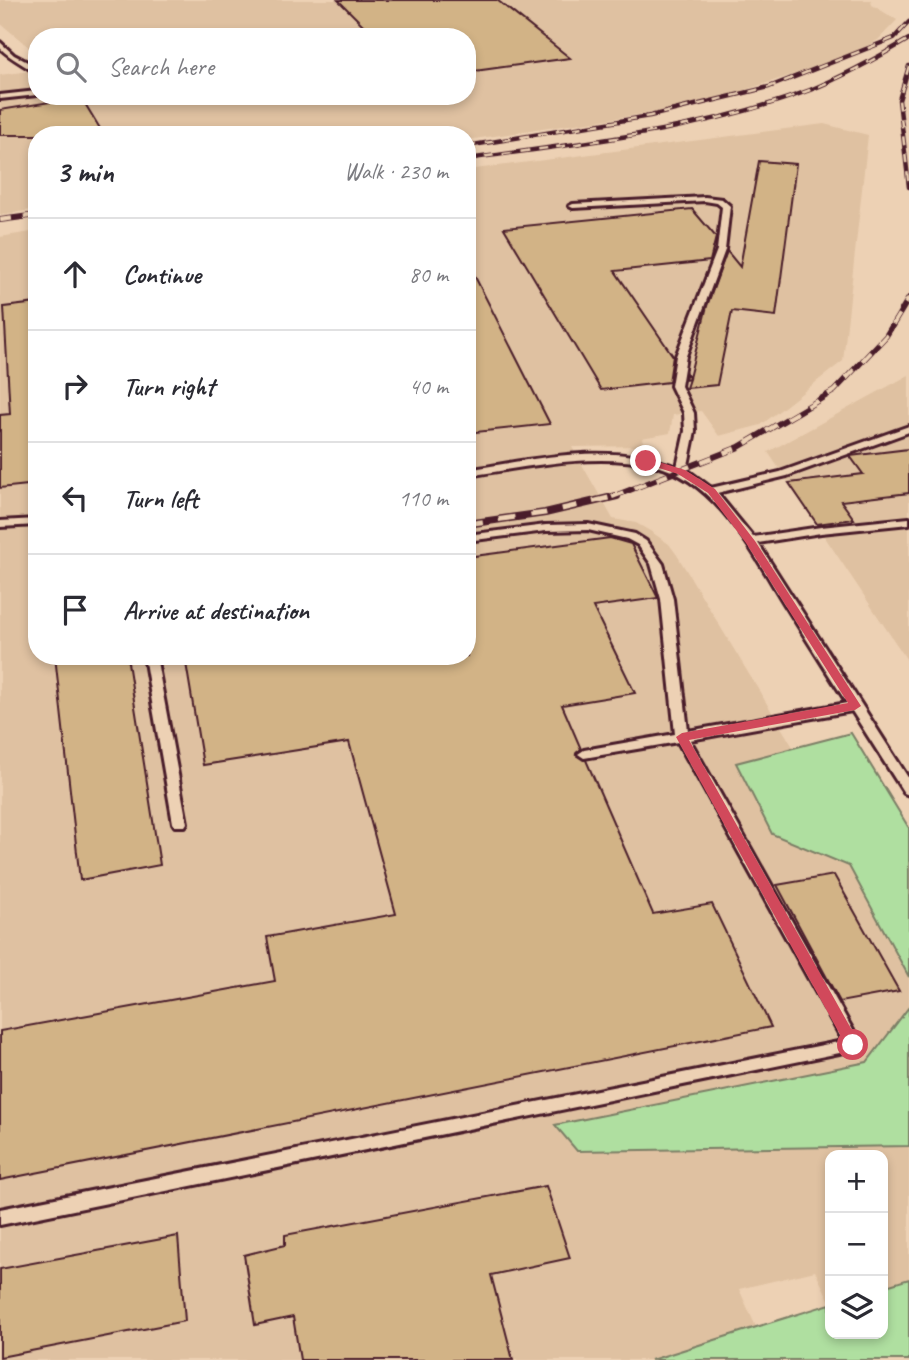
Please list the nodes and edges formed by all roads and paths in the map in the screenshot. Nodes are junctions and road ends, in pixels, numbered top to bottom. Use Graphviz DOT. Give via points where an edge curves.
graph roads {
  1 [pos="0,44"];
  2 [pos="28,64"];
  3 [pos="28,94"];
  4 [pos="0,97"];
  5 [pos="573,206"];
  6 [pos="909,429"];
  7 [pos="476,472"];
  8 [pos="681,472"];
  9 [pos="712,491"];
  10 [pos="28,522"];
  11 [pos="908,523"];
  12 [pos="0,524"];
  13 [pos="476,537"];
  14 [pos="750,541"];
  15 [pos="152,665"];
  16 [pos="855,706"];
  17 [pos="682,737"];
  18 [pos="584,754"];
  19 [pos="909,790"];
  20 [pos="180,823"];
  21 [pos="0,1217"];
  1 -- 2 [label="lane"];
  3 -- 4 [label="lane"];
  5 -- 8 [label="lane" via="705,199 726,206 721,250 681,356 676,386 689,412 690,431"];
  6 -- 9 [label="lane" via="783,474"];
  7 -- 8 [label="lane" via="605,458 646,461"];
  8 -- 9 [label="lane"];
  9 -- 14 [label="lane"];
  10 -- 12 [label="lane"];
  11 -- 14 [label="lane"];
  13 -- 17 [label="lane" via="588,527 631,536 642,544 657,564 667,599"];
  14 -- 16 [label="lane"];
  15 -- 20 [label="lane"];
  16 -- 17 [label="lane"];
  16 -- 19 [label="lane"];
  17 -- 18 [label="lane"];
  17 -- 21 [label="lane" via="853,1045"];
}
